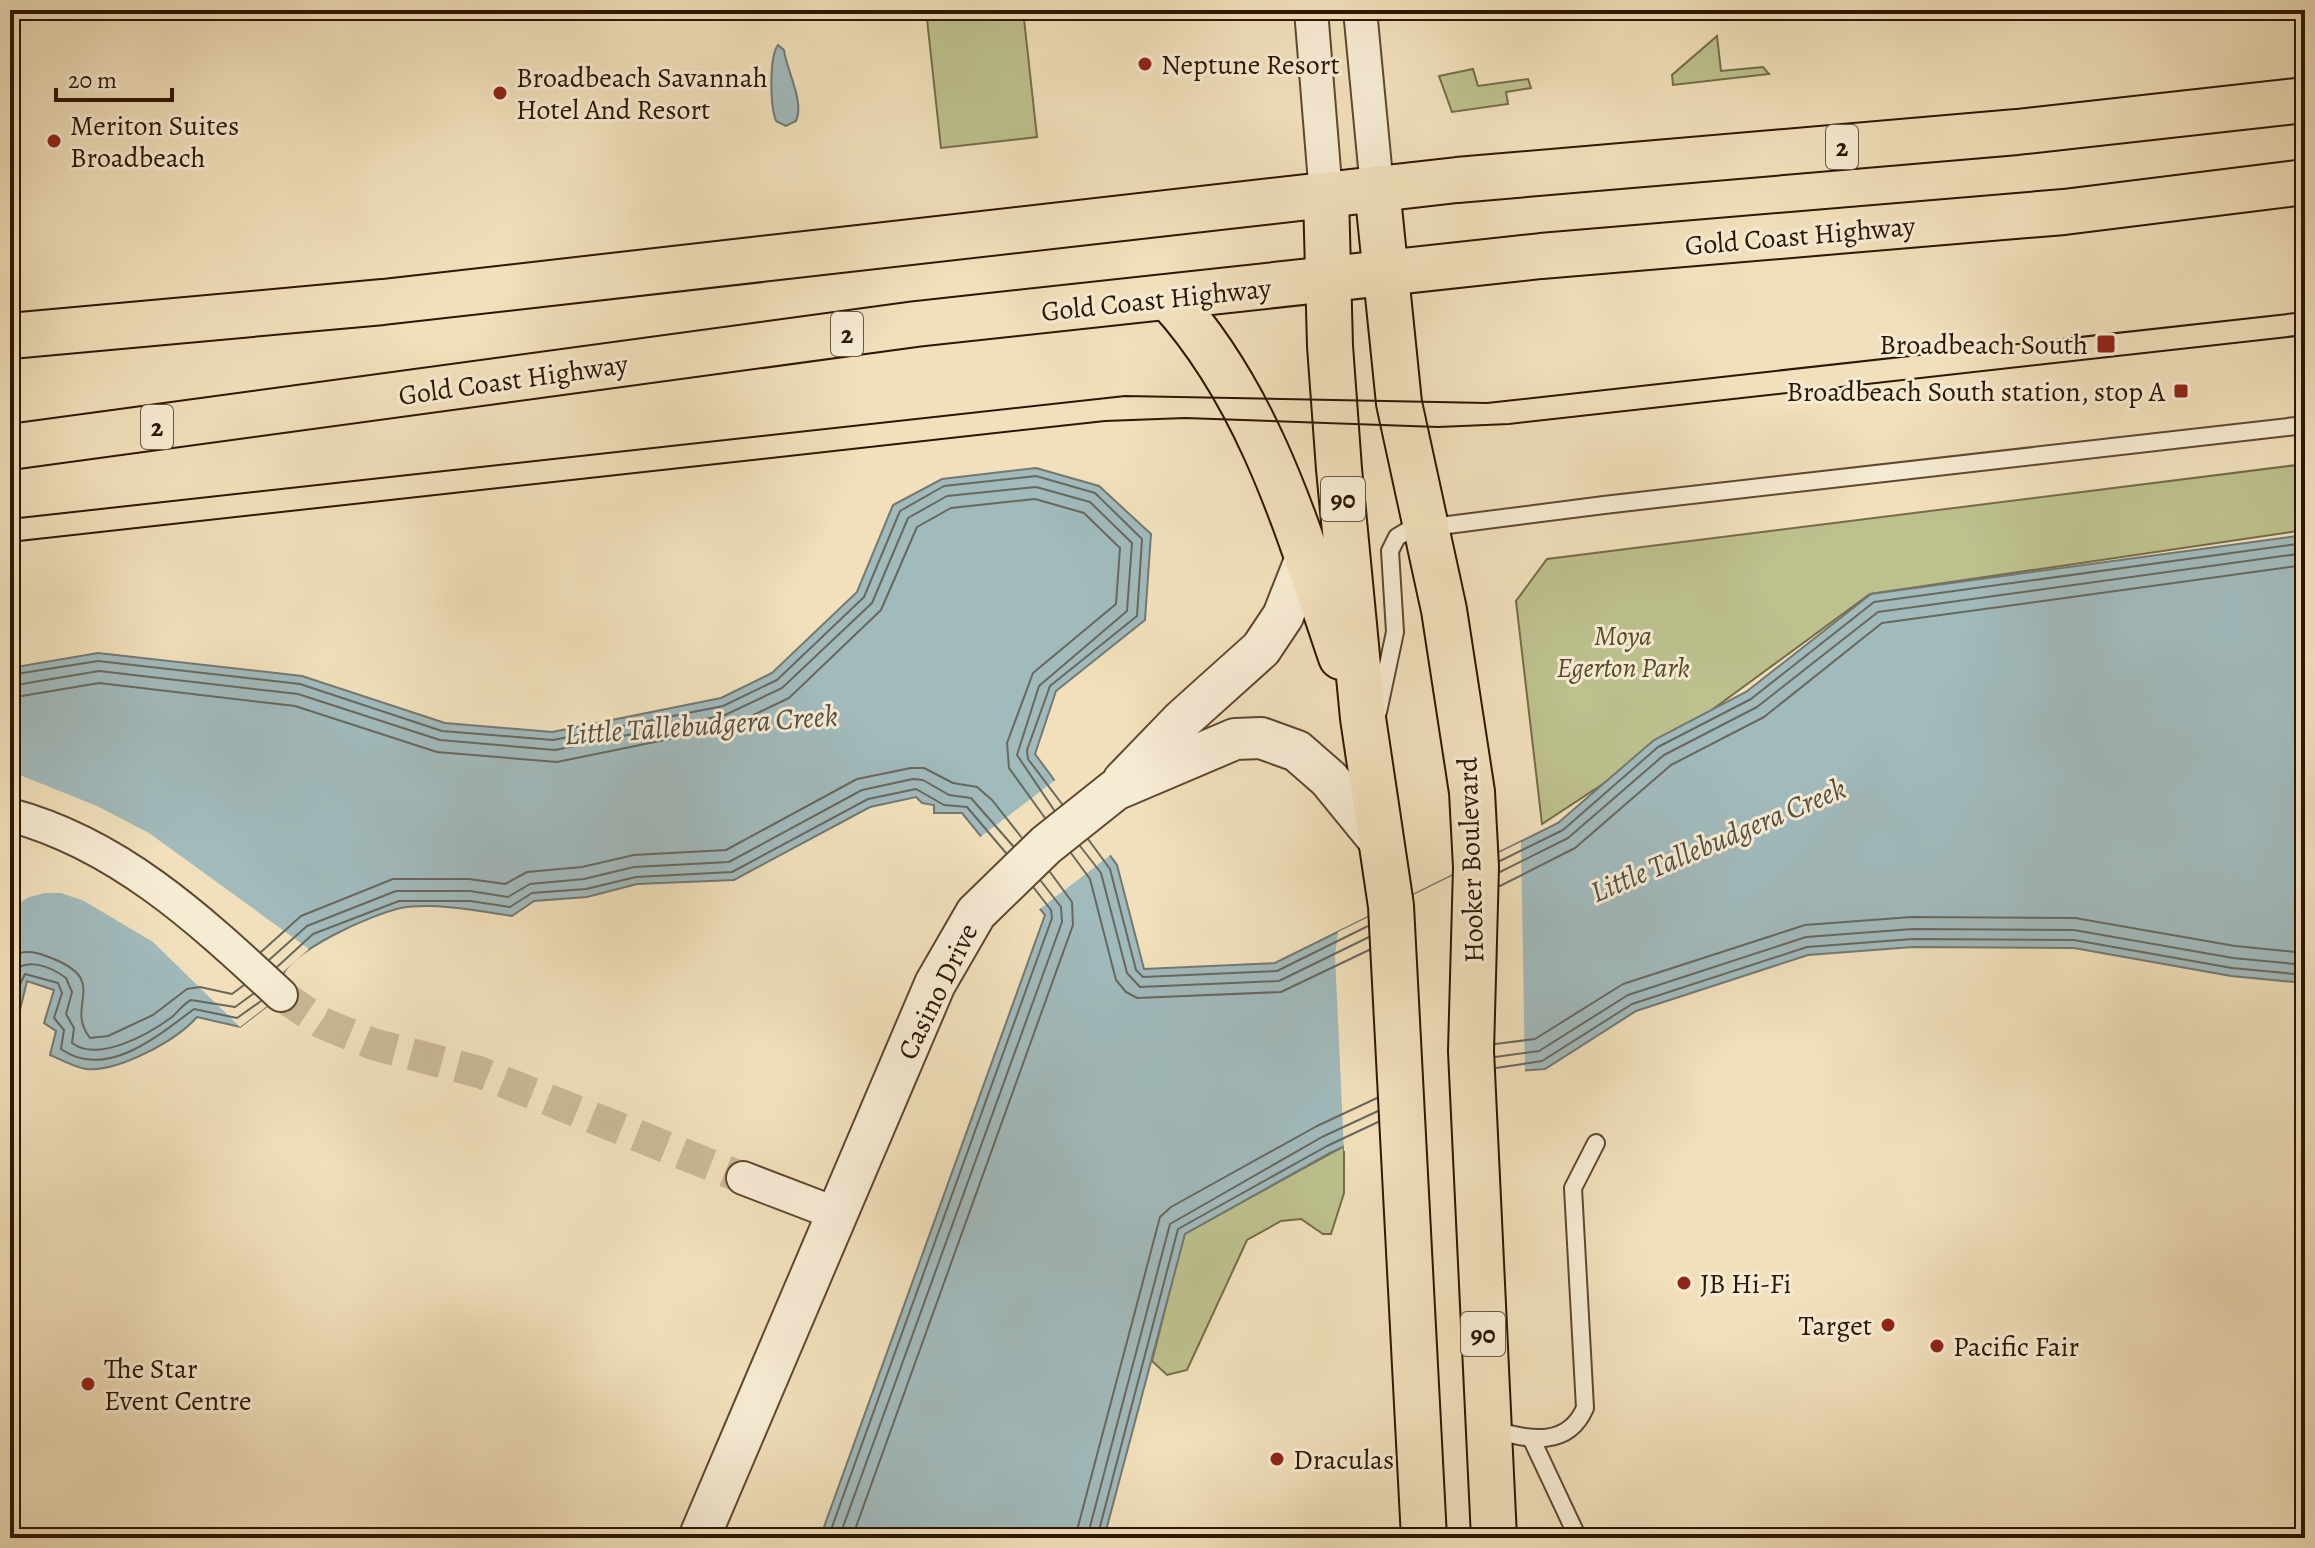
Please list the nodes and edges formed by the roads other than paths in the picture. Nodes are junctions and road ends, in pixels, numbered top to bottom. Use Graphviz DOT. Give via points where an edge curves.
graph roads {
  1 [pos="1311,10"];
  2 [pos="1360,10"];
  3 [pos="2305,100"];
  4 [pos="2305,182"];
  5 [pos="1377,188"];
  6 [pos="1326,195"];
  7 [pos="1385,274"];
  8 [pos="1327,280"];
  9 [pos="1169,298"];
  10 [pos="10,336"];
  11 [pos="2305,425"];
  12 [pos="10,447"];
  13 [pos="1427,528"];
  14 [pos="1307,555"];
  15 [pos="1365,736"];
  16 [pos="1111,793"];
  17 [pos="10,815"];
  18 [pos="1383,845"];
  19 [pos="281,995"];
  20 [pos="1596,1143"];
  21 [pos="743,1178"];
  22 [pos="837,1214"];
  23 [pos="1487,1429"];
  24 [pos="1532,1440"];
  25 [pos="699,1538"];
  26 [pos="1424,1538"];
  27 [pos="1494,1538"];
  28 [pos="1578,1538"];
  1 -- 6 [label="street"];
  2 -- 5 [label="street"];
  3 -- 5 [label="main road, 2" via="2017,132"];
  4 -- 7 [label="main road, Gold Coast Highway / 2" via="2064,212"];
  5 -- 6 [label="main road, 2"];
  5 -- 7 [label="main road, Hooker Boulevard / 90"];
  6 -- 8 [label="main road, 90"];
  6 -- 10 [label="main road, 2" via="383,302"];
  7 -- 8 [label="main road, Gold Coast Highway / 2"];
  7 -- 13 [label="main road, Hooker Boulevard / 90" via="1401,415"];
  8 -- 9 [label="main road, Gold Coast Highway / 2"];
  8 -- 15 [label="main road, 90"];
  9 -- 12 [label="main road, Gold Coast Highway / 2" via="916,324"];
  9 -- 14 [label="main road" via="1226,371 1286,497"];
  11 -- 13 [label="lane"];
  13 -- 15 [label="lane" via="1402,533 1390,551 1395,632"];
  13 -- 23 [label="main road, Hooker Boulevard / 90" via="1469,760 1476,867 1471,1051"];
  14 -- 15 [label="main road"];
  14 -- 16 [label="street" via="1283,616 1261,649"];
  15 -- 18 [label="main road, 90"];
  16 -- 18 [label="street, Casino Drive" via="1235,739 1261,738 1290,747 1317,767"];
  16 -- 22 [label="street, Casino Drive" via="976,913 935,984"];
  17 -- 19 [label="street" via="99,849 161,889"];
  18 -- 26 [label="main road, 90" via="1391,906"];
  20 -- 24 [label="lane" via="1573,1188 1585,1408 1570,1431"];
  21 -- 22 [label="street"];
  22 -- 25 [label="street, Casino Drive"];
  23 -- 24 [label="lane"];
  23 -- 27 [label="main road, Hooker Boulevard / 90"];
  24 -- 28 [label="lane"];
}
